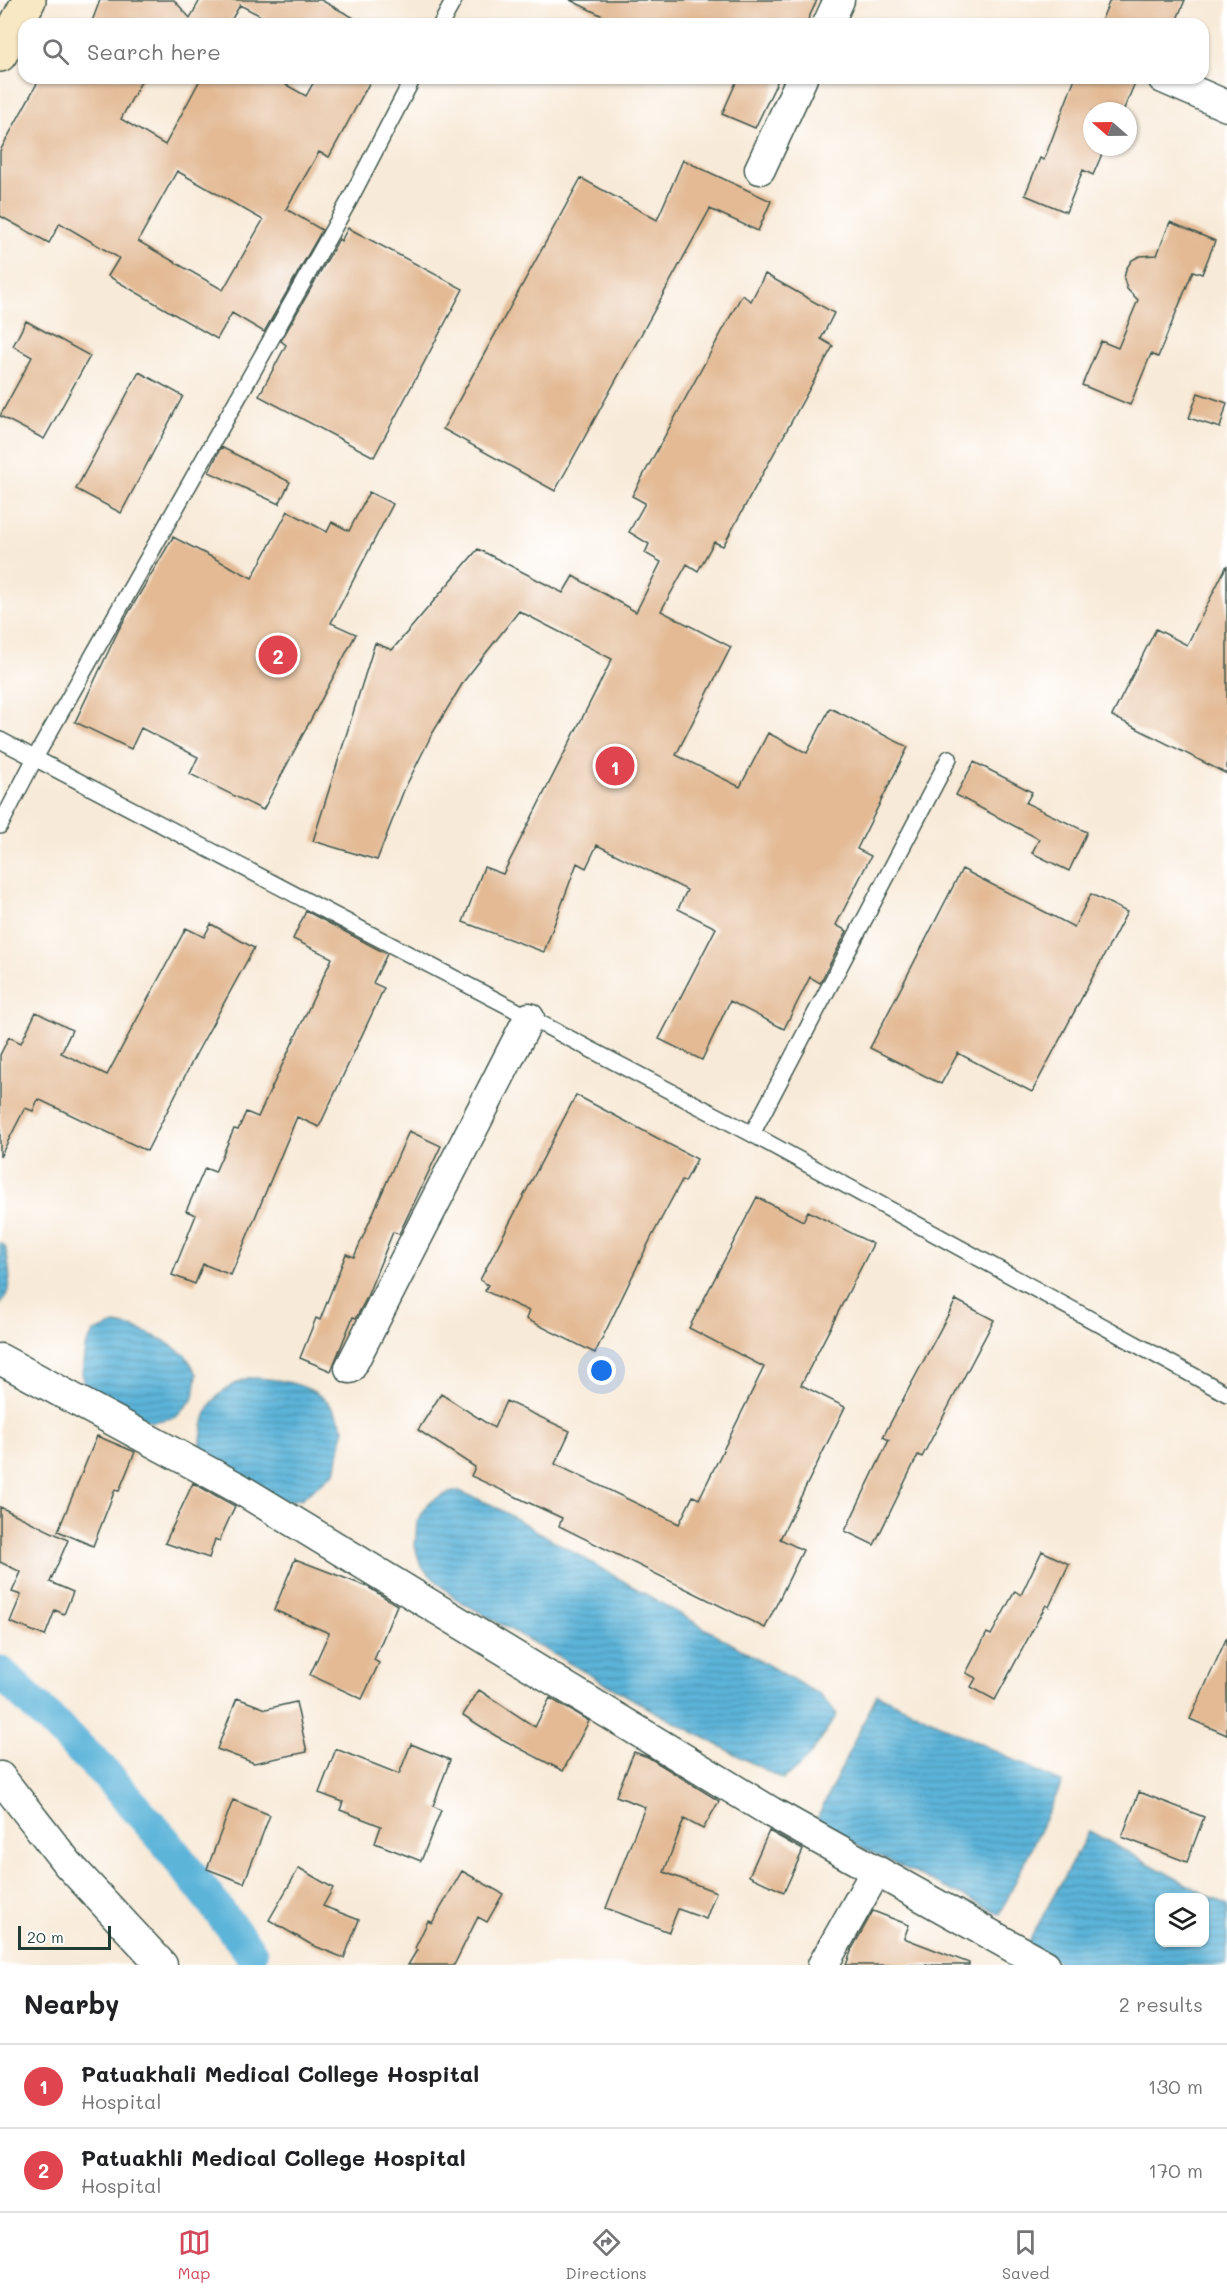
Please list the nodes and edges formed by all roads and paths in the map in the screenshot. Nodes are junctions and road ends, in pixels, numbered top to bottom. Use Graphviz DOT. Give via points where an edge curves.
graph roads {
  1 [pos="29,0"];
  2 [pos="454,0"];
  3 [pos="839,0"];
  4 [pos="20,18"];
  5 [pos="444,18"];
  6 [pos="831,18"];
  7 [pos="18,21"];
  8 [pos="0,55"];
  9 [pos="410,84"];
  10 [pos="799,84"];
  11 [pos="1177,84"];
  12 [pos="1227,106"];
  13 [pos="760,169"];
  14 [pos="0,740"];
  15 [pos="35,758"];
  16 [pos="949,758"];
  17 [pos="0,826"];
  18 [pos="530,1018"];
  19 [pos="752,1134"];
  20 [pos="0,1359"];
  21 [pos="351,1368"];
  22 [pos="1227,1394"];
  23 [pos="0,1777"];
  24 [pos="876,1871"];
  25 [pos="162,1965"];
  26 [pos="823,1965"];
  27 [pos="1045,1965"];
  1 -- 4 [label="street"];
  2 -- 5 [label="lane"];
  3 -- 6 [label="street"];
  7 -- 8 [label="street"];
  9 -- 15 [label="lane" via="349,201"];
  10 -- 13 [label="street"];
  11 -- 12 [label="street"];
  14 -- 15 [label="lane"];
  15 -- 17 [label="lane"];
  15 -- 18 [label="lane"];
  16 -- 19 [label="lane"];
  18 -- 19 [label="lane"];
  18 -- 21 [label="street"];
  19 -- 22 [label="lane"];
  20 -- 24 [label="street" via="240,1489 771,1812"];
  23 -- 25 [label="street" via="68,1864"];
  24 -- 26 [label="street"];
  24 -- 27 [label="street"];
}
